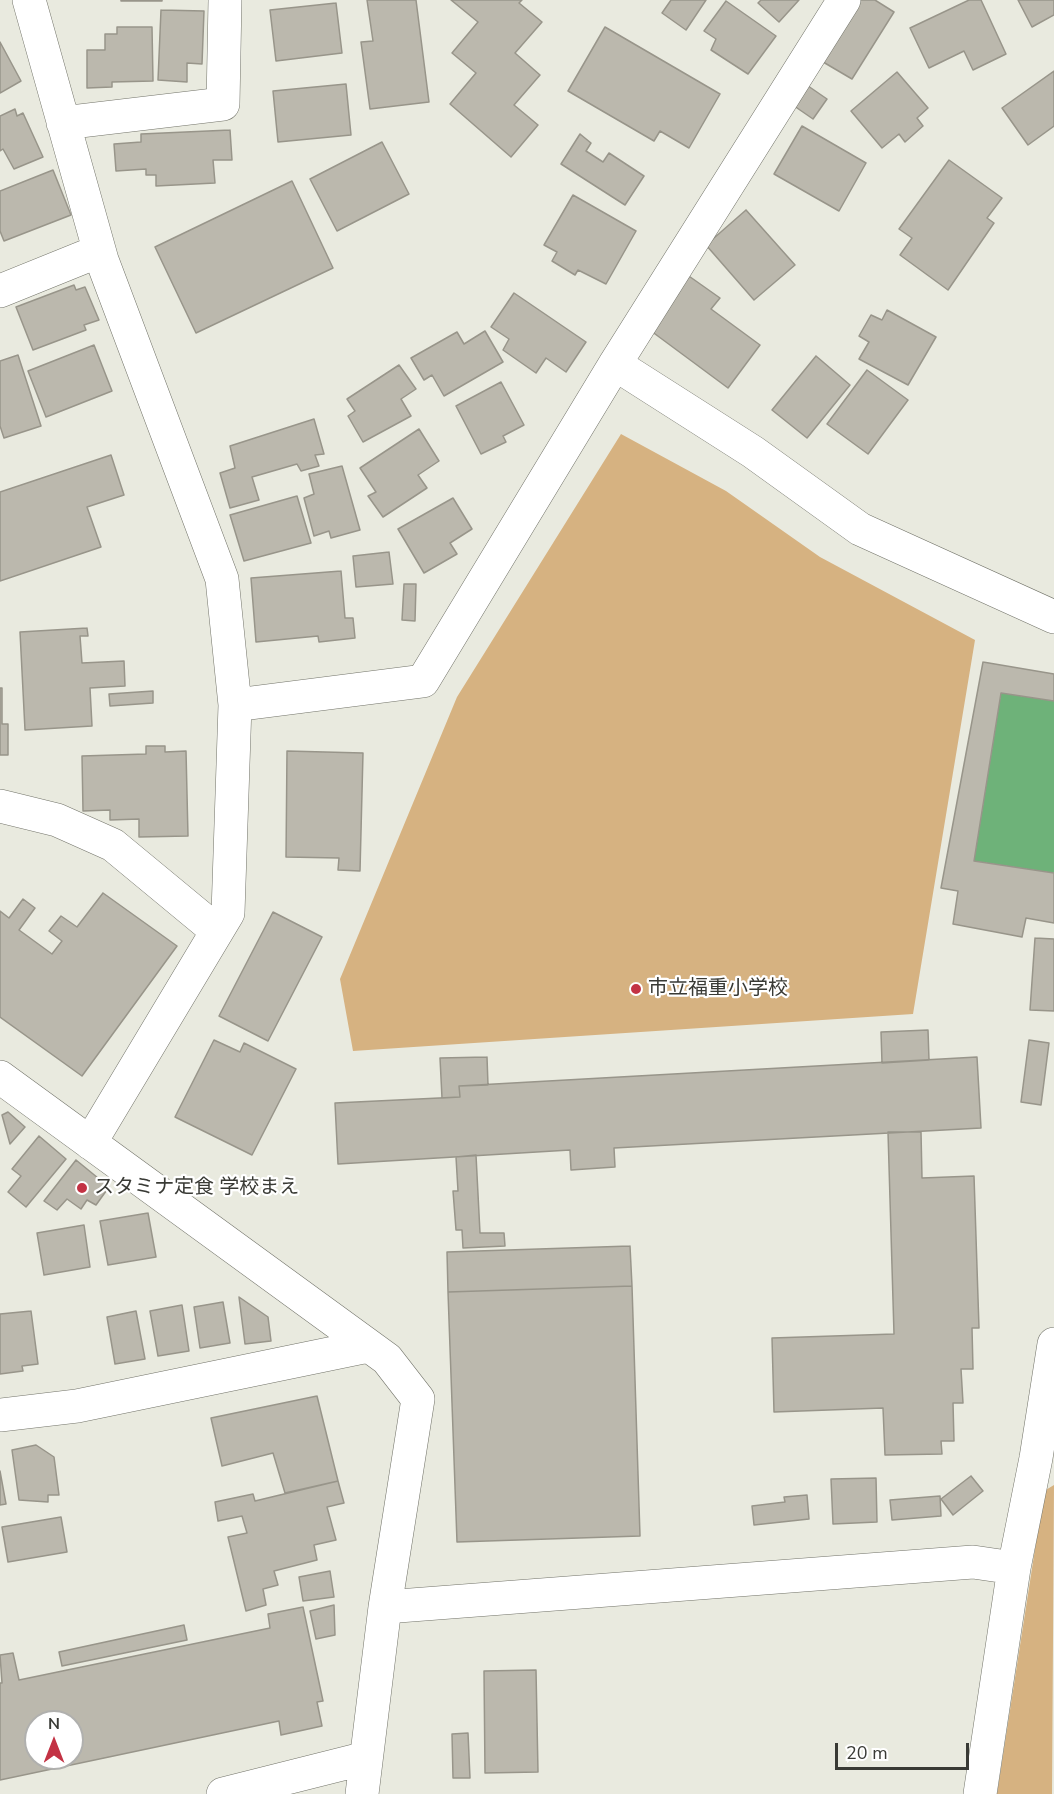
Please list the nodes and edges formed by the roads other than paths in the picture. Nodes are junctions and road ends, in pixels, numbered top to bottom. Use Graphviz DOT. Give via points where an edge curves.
graph roads {
  1 [pos="29,0"];
  2 [pos="225,0"];
  3 [pos="843,0"];
  4 [pos="63,123"];
  5 [pos="99,251"];
  6 [pos="0,291"];
  7 [pos="615,364"];
  8 [pos="1054,617"];
  9 [pos="235,705"];
  10 [pos="0,806"];
  11 [pos="217,931"];
  12 [pos="0,1077"];
  13 [pos="83,1137"];
  14 [pos="1054,1344"];
  15 [pos="368,1346"];
  16 [pos="0,1414"];
  17 [pos="1014,1568"];
  18 [pos="385,1607"];
  19 [pos="366,1758"];
  20 [pos="223,1794"];
  21 [pos="362,1794"];
  22 [pos="980,1794"];
  1 -- 4 [label="street"];
  2 -- 4 [label="street" via="224,104"];
  3 -- 7 [label="street"];
  4 -- 5 [label="street"];
  5 -- 6 [label="street"];
  5 -- 9 [label="street" via="222,579"];
  7 -- 8 [label="street" via="753,452 860,530"];
  7 -- 9 [label="street" via="423,681"];
  9 -- 11 [label="street" via="228,913"];
  10 -- 11 [label="street" via="57,820 113,845"];
  11 -- 13 [label="street"];
  12 -- 13 [label="street"];
  13 -- 15 [label="street"];
  14 -- 17 [label="street"];
  15 -- 16 [label="street" via="77,1406"];
  15 -- 18 [label="street" via="387,1359 418,1399"];
  17 -- 18 [label="street" via="972,1562"];
  17 -- 22 [label="street"];
  18 -- 19 [label="street"];
  19 -- 20 [label="street"];
  19 -- 21 [label="street"];
}
